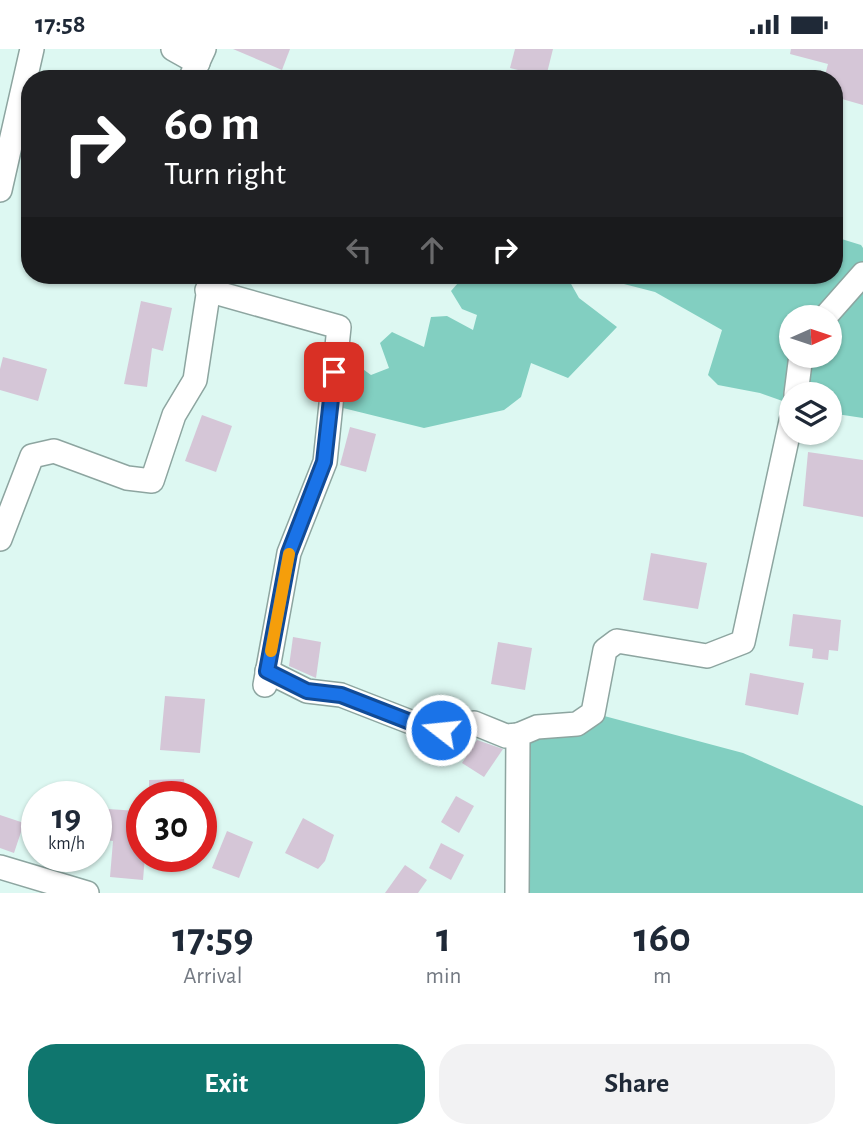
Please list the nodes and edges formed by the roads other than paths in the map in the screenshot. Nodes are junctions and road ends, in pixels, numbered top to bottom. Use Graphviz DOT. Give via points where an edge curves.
graph roads {
  1 [pos="32,49"];
  2 [pos="173,49"];
  3 [pos="197,63"];
  4 [pos="27,70"];
  5 [pos="21,97"];
  6 [pos="0,190"];
  7 [pos="863,274"];
  8 [pos="209,284"];
  9 [pos="215,284"];
  10 [pos="836,305"];
  11 [pos="786,445"];
  12 [pos="0,539"];
  13 [pos="518,735"];
  14 [pos="0,867"];
  15 [pos="87,893"];
  16 [pos="517,893"];
  1 -- 4 [label="street"];
  2 -- 3 [label="street"];
  5 -- 6 [label="street"];
  7 -- 10 [label="street"];
  8 -- 12 [label="street" via="195,380 174,415 152,481 127,478 54,451 32,456"];
  9 -- 13 [label="street" via="339,327 324,462 289,553 266,678 307,691 341,695 441,730 474,723 506,736"];
  11 -- 13 [label="street" via="743,642 706,656 617,641 605,650 593,713 577,725 537,727"];
  13 -- 16 [label="street"];
  14 -- 15 [label="street"];
}
